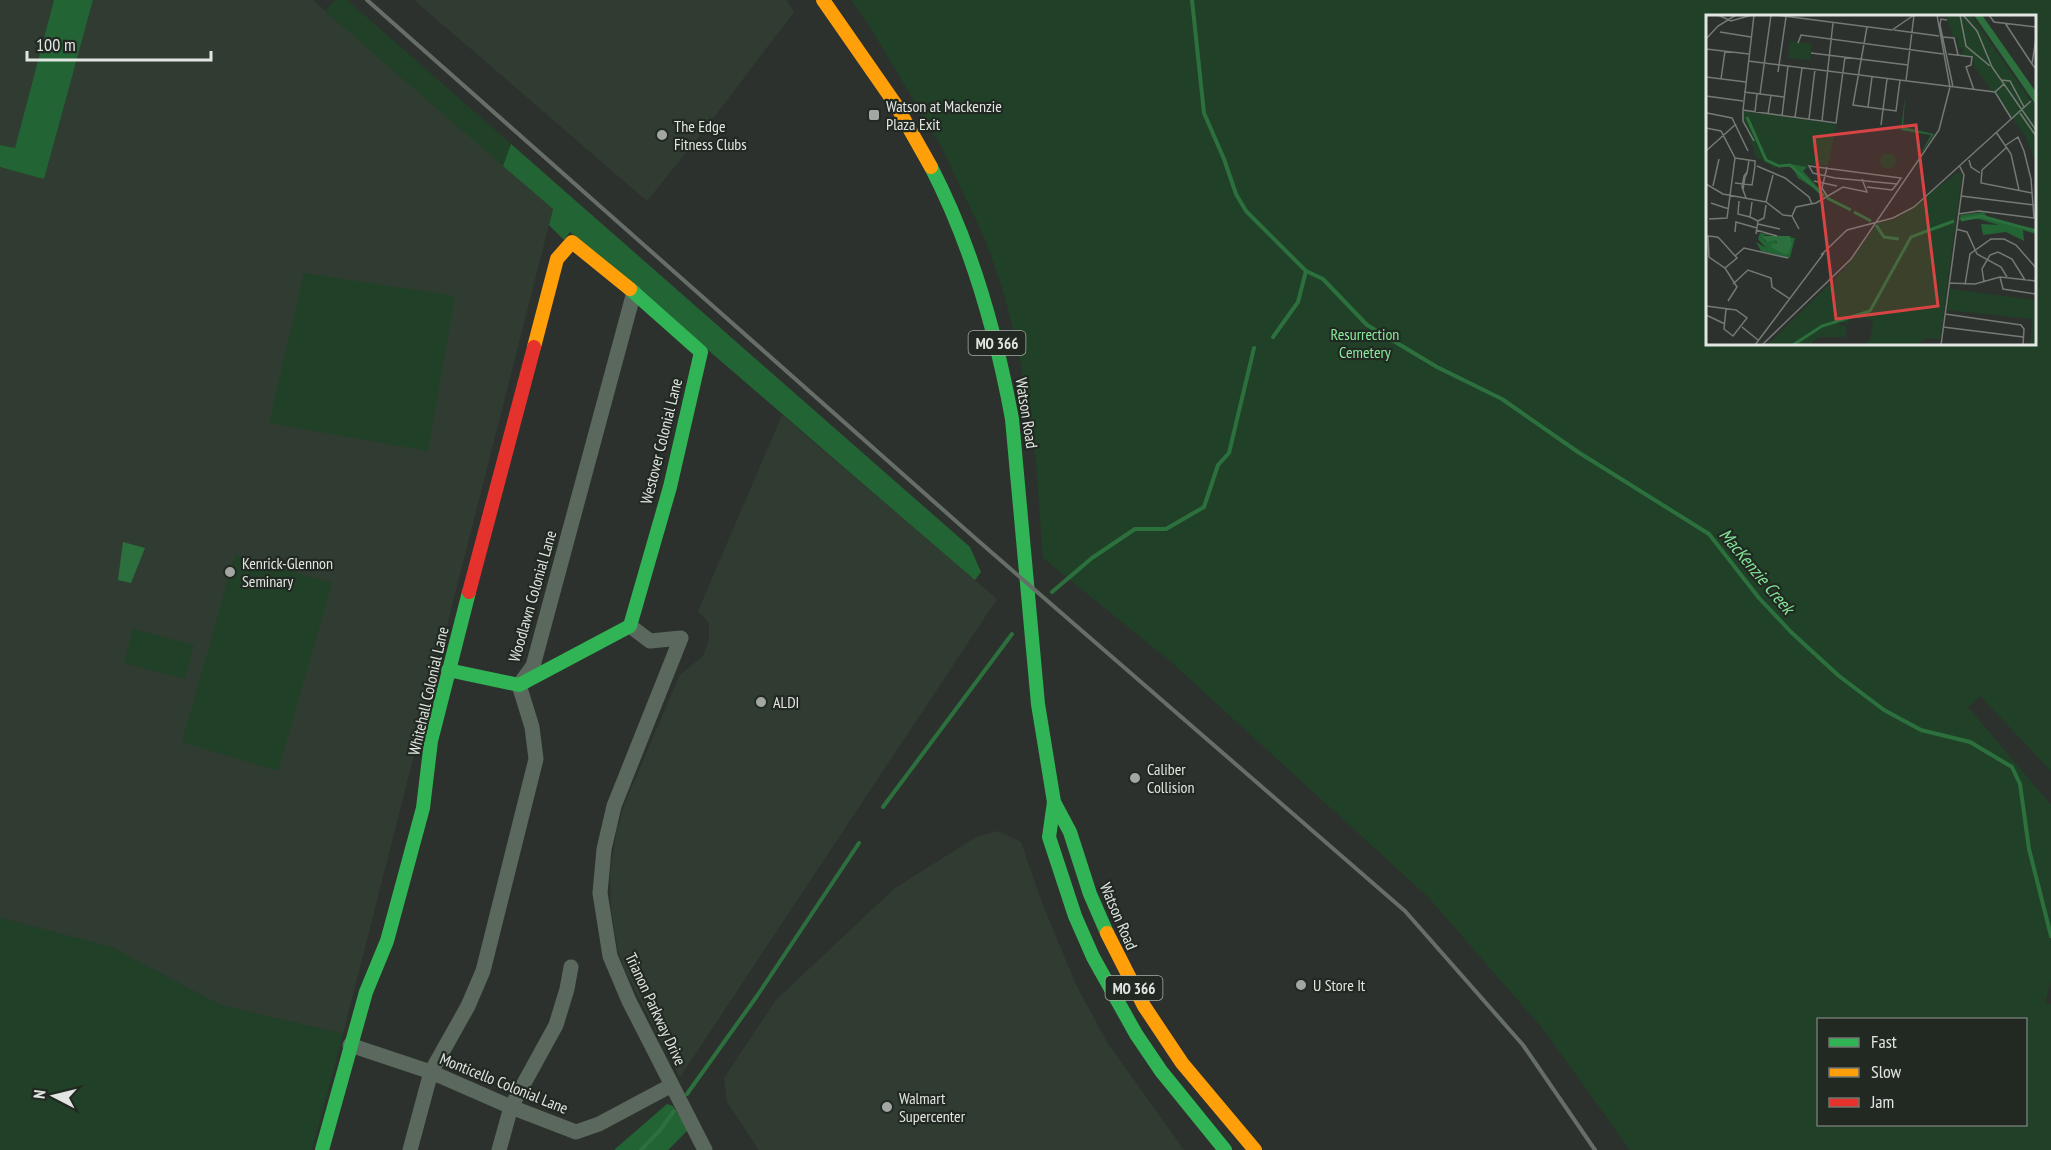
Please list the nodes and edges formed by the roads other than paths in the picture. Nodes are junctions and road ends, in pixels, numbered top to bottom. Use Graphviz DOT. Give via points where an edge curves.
graph roads {
  1 [pos="823,0"];
  2 [pos="634,292"];
  3 [pos="630,626"];
  4 [pos="448,670"];
  5 [pos="519,685"];
  6 [pos="1054,802"];
  7 [pos="571,967"];
  8 [pos="350,1045"];
  9 [pos="431,1072"];
  10 [pos="672,1085"];
  11 [pos="511,1107"];
  12 [pos="1212,1134"];
  13 [pos="322,1150"];
  14 [pos="410,1150"];
  15 [pos="500,1150"];
  16 [pos="705,1150"];
  17 [pos="1214,1150"];
  18 [pos="1226,1150"];
  19 [pos="1255,1150"];
  1 -- 6 [label="main road, Watson Road / MO 366" via="895,104 930,166 968,252 990,318 1012,419 1038,704"];
  2 -- 3 [label="main road, Westover Colonial Lane" via="701,352 670,487"];
  2 -- 4 [label="main road, Whitehall Colonial Lane" via="572,242 557,259"];
  2 -- 5 [label="street, Woodlawn Colonial Lane" via="533,666"];
  3 -- 5 [label="main road"];
  3 -- 10 [label="street, Trianon Parkway Drive" via="650,641 681,638 614,806 604,849 600,893 610,956"];
  4 -- 5 [label="main road"];
  4 -- 8 [label="main road, Whitehall Colonial Lane" via="431,741 423,807 387,941"];
  5 -- 9 [label="street, Woodlawn Colonial Lane" via="532,726 536,759 483,971"];
  6 -- 12 [label="main road, Watson Road / MO 366" via="1049,837 1075,916 1094,957 1136,1034"];
  6 -- 19 [label="main road, Watson Road / MO 366" via="1071,832 1090,894 1115,951 1144,1006 1188,1070"];
  7 -- 11 [label="street" via="556,1025"];
  8 -- 9 [label="street, Monticello Colonial Lane"];
  8 -- 13 [label="main road, Whitehall Colonial Lane"];
  9 -- 11 [label="street, Monticello Colonial Lane"];
  9 -- 14 [label="street, Woodlawn Colonial Lane"];
  10 -- 11 [label="street, Monticello Colonial Lane" via="576,1132"];
  10 -- 16 [label="street, Trianon Parkway Drive"];
  11 -- 15 [label="street"];
  12 -- 17 [label="main road"];
  12 -- 18 [label="main road, Watson Road / MO 366"];
}
